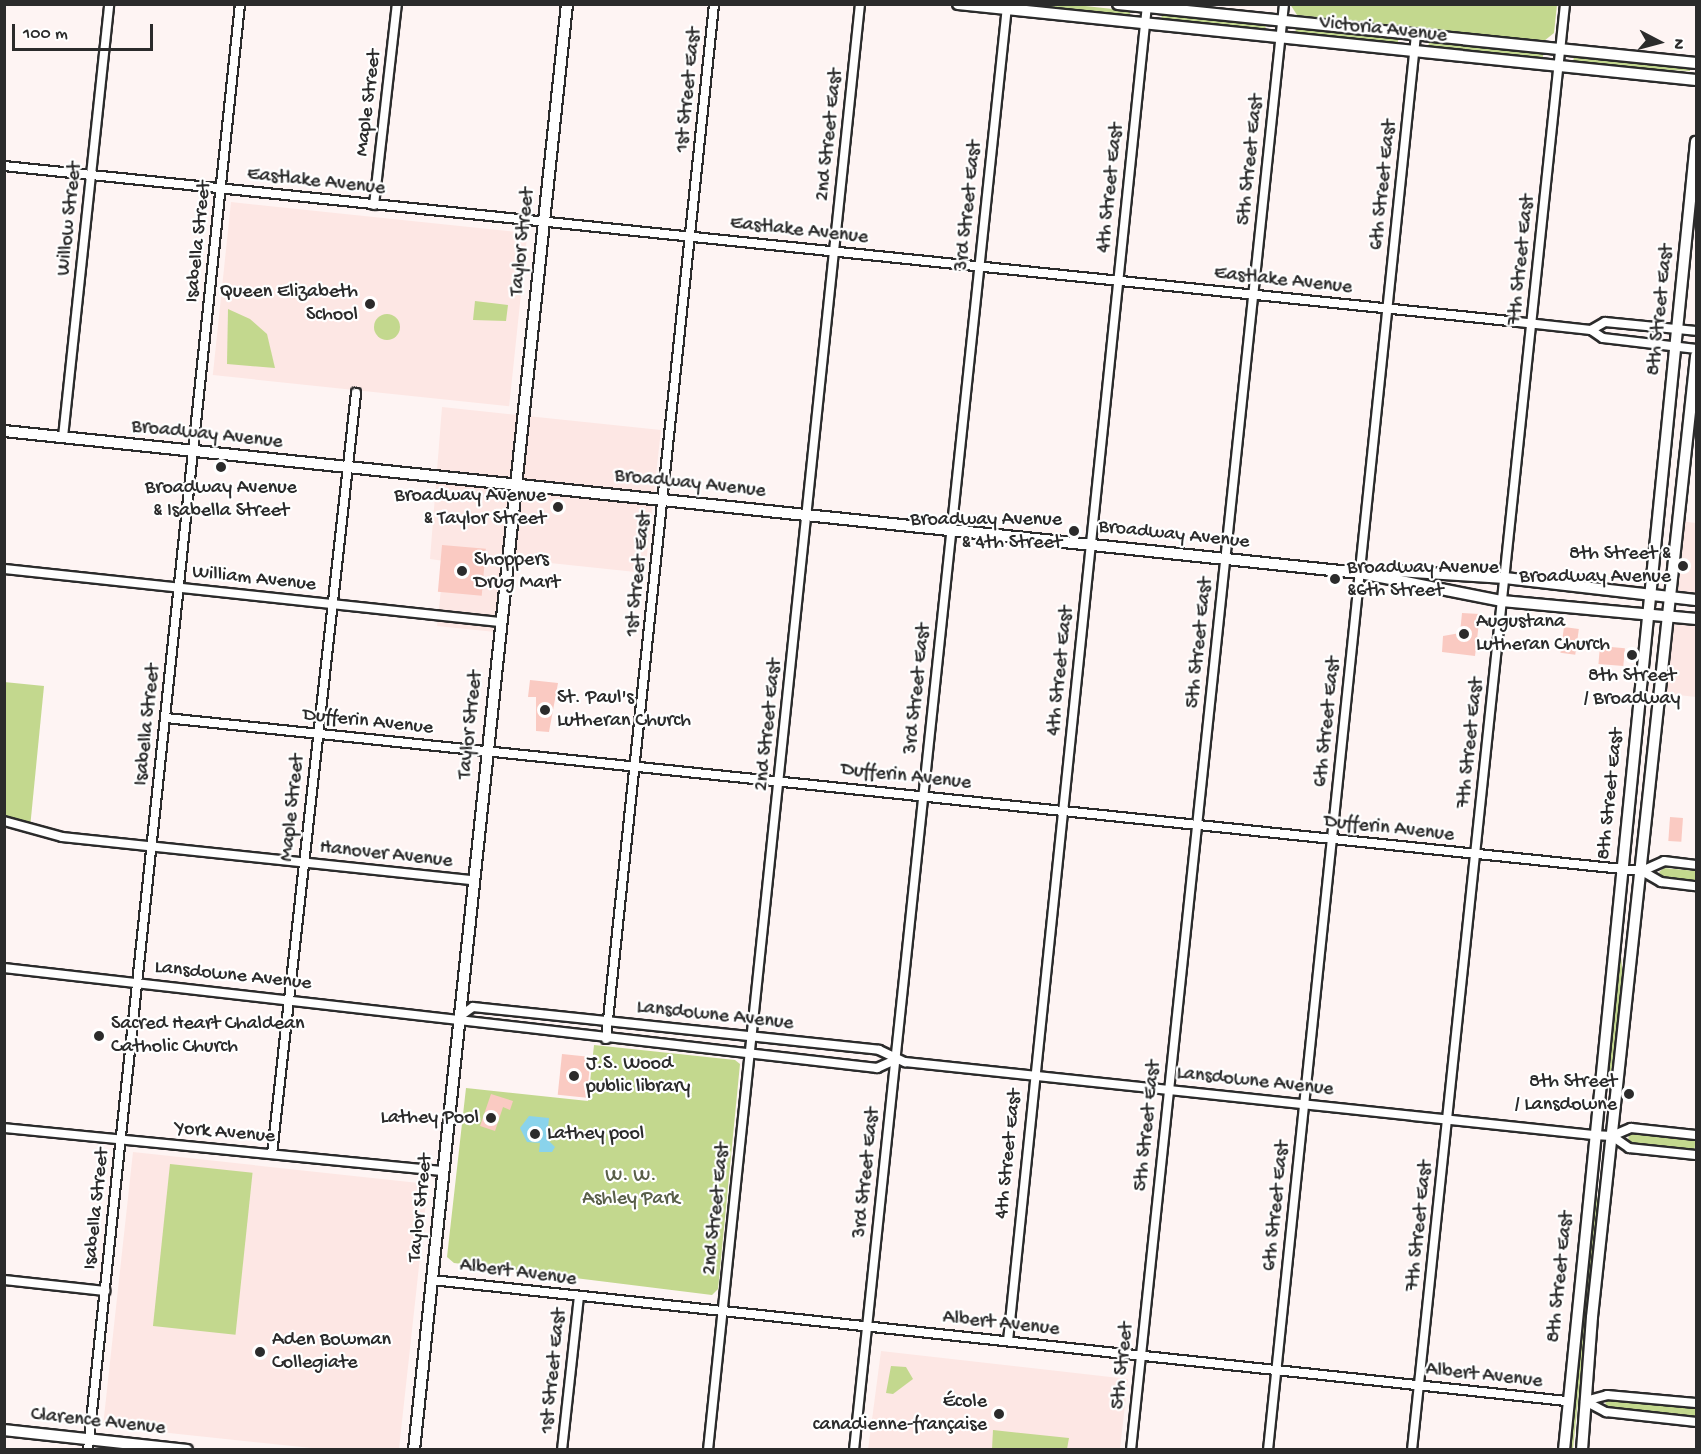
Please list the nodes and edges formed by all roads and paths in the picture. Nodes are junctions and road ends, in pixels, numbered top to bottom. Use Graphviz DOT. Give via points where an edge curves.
graph roads {
  1 [pos="109,4"];
  2 [pos="240,4"];
  3 [pos="397,4"];
  4 [pos="567,4"];
  5 [pos="714,4"];
  6 [pos="860,4"];
  7 [pos="958,4"];
  8 [pos="1118,4"];
  9 [pos="1284,4"];
  10 [pos="1564,4"];
  11 [pos="1147,6"];
  12 [pos="1007,7"];
  13 [pos="1282,21"];
  14 [pos="1146,24"];
  15 [pos="1416,34"];
  16 [pos="1281,38"];
  17 [pos="1560,49"];
  18 [pos="1415,51"];
  19 [pos="1696,63"];
  20 [pos="1558,65"];
  21 [pos="1696,80"];
  22 [pos="1696,142"];
  23 [pos="4,166"];
  24 [pos="91,176"];
  25 [pos="221,189"];
  26 [pos="374,205"];
  27 [pos="543,221"];
  28 [pos="691,236"];
  29 [pos="835,251"];
  30 [pos="979,266"];
  31 [pos="1118,280"];
  32 [pos="1253,295"];
  33 [pos="1389,308"];
  34 [pos="1531,324"];
  35 [pos="1591,330"];
  36 [pos="1677,330"];
  37 [pos="1696,331"];
  38 [pos="1675,346"];
  39 [pos="1696,349"];
  40 [pos="1696,356"];
  41 [pos="356,393"];
  42 [pos="4,431"];
  43 [pos="63,437"];
  44 [pos="193,451"];
  45 [pos="348,468"];
  46 [pos="514,484"];
  47 [pos="663,499"];
  48 [pos="807,514"];
  49 [pos="952,530"];
  50 [pos="1090,545"];
  51 [pos="1226,559"];
  52 [pos="4,569"];
  53 [pos="1360,573"];
  54 [pos="1372,575"];
  55 [pos="1504,578"];
  56 [pos="179,588"];
  57 [pos="1649,594"];
  58 [pos="1671,598"];
  59 [pos="1696,600"];
  60 [pos="1502,601"];
  61 [pos="333,604"];
  62 [pos="1647,614"];
  63 [pos="1669,616"];
  64 [pos="1696,619"];
  65 [pos="500,622"];
  66 [pos="166,718"];
  67 [pos="317,733"];
  68 [pos="487,750"];
  69 [pos="635,766"];
  70 [pos="780,780"];
  71 [pos="923,796"];
  72 [pos="1063,810"];
  73 [pos="4,821"];
  74 [pos="1197,824"];
  75 [pos="1332,839"];
  76 [pos="152,846"];
  77 [pos="1477,854"];
  78 [pos="304,863"];
  79 [pos="1696,865"];
  80 [pos="1621,869"];
  81 [pos="1642,871"];
  82 [pos="473,880"];
  83 [pos="1696,886"];
  84 [pos="4,968"];
  85 [pos="138,982"];
  86 [pos="290,998"];
  87 [pos="459,1017"];
  88 [pos="608,1021"];
  89 [pos="752,1036"];
  90 [pos="606,1039"];
  91 [pos="750,1054"];
  92 [pos="895,1060"];
  93 [pos="1034,1076"];
  94 [pos="1169,1090"];
  95 [pos="1304,1104"];
  96 [pos="1448,1119"];
  97 [pos="4,1128"];
  98 [pos="1593,1135"];
  99 [pos="1696,1135"];
  100 [pos="1612,1136"];
  101 [pos="121,1140"];
  102 [pos="272,1154"];
  103 [pos="1696,1155"];
  104 [pos="443,1171"];
  105 [pos="4,1280"];
  106 [pos="432,1280"];
  107 [pos="1148,1285"];
  108 [pos="105,1291"];
  109 [pos="579,1297"];
  110 [pos="723,1311"];
  111 [pos="867,1326"];
  112 [pos="1008,1341"];
  113 [pos="1140,1356"];
  114 [pos="1276,1370"];
  115 [pos="1419,1386"];
  116 [pos="1567,1401"];
  117 [pos="1585,1401"];
  118 [pos="1696,1403"];
  119 [pos="1696,1422"];
  120 [pos="4,1430"];
  121 [pos="89,1444"];
  122 [pos="187,1449"];
  123 [pos="414,1449"];
  124 [pos="562,1449"];
  125 [pos="708,1449"];
  126 [pos="854,1449"];
  127 [pos="1131,1449"];
  128 [pos="1268,1449"];
  129 [pos="1412,1449"];
  130 [pos="1564,1449"];
  131 [pos="1582,1449"];
  1 -- 24 [label="street, Willow Street"];
  2 -- 25 [label="street, Isabella Street"];
  3 -- 26 [label="street, Maple Street"];
  4 -- 27 [label="main road, Taylor Street"];
  5 -- 28 [label="street, 1st Street East"];
  6 -- 29 [label="street, 2nd Street East"];
  7 -- 12 [label="main road, Victoria Avenue"];
  8 -- 11 [label="main road, Victoria Avenue"];
  9 -- 13 [label="street, 5th Street East"];
  10 -- 17 [label="street, 7th Street East"];
  11 -- 13 [label="main road, Victoria Avenue"];
  11 -- 14 [label="street, 4th Street East"];
  12 -- 14 [label="main road, Victoria Avenue"];
  12 -- 30 [label="street, 3rd Street East"];
  13 -- 15 [label="main road, Victoria Avenue"];
  13 -- 16 [label="street, 5th Street East"];
  14 -- 16 [label="main road, Victoria Avenue"];
  14 -- 31 [label="street, 4th Street East"];
  15 -- 17 [label="main road, Victoria Avenue"];
  15 -- 18 [label="street, 6th Street East"];
  16 -- 18 [label="main road, Victoria Avenue"];
  16 -- 32 [label="street, 5th Street East"];
  17 -- 19 [label="main road, Victoria Avenue"];
  17 -- 20 [label="street, 7th Street East"];
  18 -- 20 [label="main road, Victoria Avenue"];
  18 -- 33 [label="street, 6th Street East"];
  20 -- 21 [label="main road, Victoria Avenue"];
  20 -- 34 [label="street, 7th Street East"];
  22 -- 36 [label="main road, 8th Street East"];
  23 -- 24 [label="street, Eastlake Avenue"];
  24 -- 25 [label="street, Eastlake Avenue"];
  24 -- 43 [label="street, Willow Street"];
  25 -- 26 [label="street, Eastlake Avenue"];
  25 -- 44 [label="street, Isabella Street"];
  26 -- 27 [label="street, Eastlake Avenue"];
  27 -- 28 [label="street, Eastlake Avenue"];
  27 -- 46 [label="main road, Taylor Street"];
  28 -- 29 [label="street, Eastlake Avenue"];
  28 -- 47 [label="street, 1st Street East"];
  29 -- 30 [label="street, Eastlake Avenue"];
  29 -- 48 [label="street, 2nd Street East"];
  30 -- 31 [label="street, Eastlake Avenue"];
  30 -- 49 [label="street, 3rd Street East"];
  31 -- 32 [label="street, Eastlake Avenue"];
  31 -- 50 [label="street, 4th Street East"];
  32 -- 33 [label="street, Eastlake Avenue"];
  32 -- 51 [label="street, 5th Street East"];
  33 -- 34 [label="street, Eastlake Avenue"];
  33 -- 53 [label="street, 6th Street East"];
  34 -- 35 [label="street, Eastlake Avenue"];
  34 -- 55 [label="street, 7th Street East"];
  35 -- 36 [label="street, Eastlake Avenue" via="1605,322"];
  35 -- 38 [label="street, Eastlake Avenue" via="1603,339"];
  36 -- 37 [label="street, Eastlake Avenue"];
  36 -- 38 [label="main road, 8th Street East"];
  38 -- 39 [label="street, Eastlake Avenue"];
  38 -- 57 [label="main road, 8th Street East"];
  40 -- 58 [label="main road, 8th Street East"];
  41 -- 45 [label="street, Maple Street"];
  42 -- 43 [label="main road, Broadway Avenue"];
  43 -- 44 [label="main road, Broadway Avenue"];
  44 -- 45 [label="main road, Broadway Avenue"];
  44 -- 56 [label="street, Isabella Street"];
  45 -- 46 [label="main road, Broadway Avenue"];
  45 -- 61 [label="street, Maple Street"];
  46 -- 47 [label="main road, Broadway Avenue"];
  46 -- 65 [label="main road, Taylor Street"];
  47 -- 48 [label="main road, Broadway Avenue"];
  47 -- 69 [label="street, 1st Street East"];
  48 -- 49 [label="main road, Broadway Avenue"];
  48 -- 70 [label="street, 2nd Street East"];
  49 -- 50 [label="main road, Broadway Avenue"];
  49 -- 71 [label="street, 3rd Street East"];
  50 -- 51 [label="main road, Broadway Avenue"];
  50 -- 72 [label="street, 4th Street East"];
  51 -- 53 [label="main road, Broadway Avenue"];
  51 -- 74 [label="street, 5th Street East"];
  52 -- 56 [label="street, William Avenue"];
  53 -- 54 [label="main road, Broadway Avenue"];
  53 -- 75 [label="street, 6th Street East"];
  54 -- 55 [label="main road, Broadway Avenue" via="1382,570"];
  54 -- 60 [label="main road, Broadway Avenue"];
  55 -- 57 [label="main road, Broadway Avenue"];
  55 -- 60 [label="street, 7th Street East"];
  56 -- 61 [label="street, William Avenue"];
  56 -- 66 [label="street, Isabella Street"];
  57 -- 58 [label="main road, Broadway Avenue"];
  57 -- 62 [label="main road, 8th Street East"];
  58 -- 59 [label="main road, Broadway Avenue"];
  58 -- 63 [label="main road, 8th Street East"];
  60 -- 62 [label="main road, Broadway Avenue"];
  60 -- 77 [label="street, 7th Street East"];
  61 -- 65 [label="street, William Avenue"];
  61 -- 67 [label="street, Maple Street"];
  62 -- 63 [label="main road, Broadway Avenue"];
  62 -- 80 [label="main road, 8th Street East"];
  63 -- 64 [label="main road, Broadway Avenue"];
  63 -- 81 [label="main road, 8th Street East"];
  65 -- 68 [label="main road, Taylor Street"];
  66 -- 67 [label="street, Dufferin Avenue"];
  66 -- 76 [label="street, Isabella Street"];
  67 -- 68 [label="street, Dufferin Avenue"];
  67 -- 78 [label="street, Maple Street"];
  68 -- 69 [label="street, Dufferin Avenue"];
  68 -- 82 [label="main road, Taylor Street"];
  69 -- 70 [label="street, Dufferin Avenue"];
  69 -- 88 [label="street, 1st Street East"];
  70 -- 71 [label="street, Dufferin Avenue"];
  70 -- 89 [label="street, 2nd Street East"];
  71 -- 72 [label="street, Dufferin Avenue"];
  71 -- 92 [label="street, 3rd Street East"];
  72 -- 74 [label="street, Dufferin Avenue"];
  72 -- 93 [label="street, 4th Street East"];
  73 -- 76 [label="street, Hanover Avenue" via="62,837"];
  74 -- 75 [label="street, Dufferin Avenue"];
  74 -- 94 [label="street, 5th Street East"];
  75 -- 77 [label="street, Dufferin Avenue"];
  75 -- 95 [label="street, 6th Street East"];
  76 -- 78 [label="street, Hanover Avenue"];
  76 -- 85 [label="street, Isabella Street"];
  77 -- 80 [label="street, Dufferin Avenue"];
  77 -- 96 [label="street, 7th Street East"];
  78 -- 82 [label="street, Hanover Avenue"];
  78 -- 86 [label="street, Maple Street"];
  79 -- 81 [label="street, Dufferin Avenue" via="1664,861"];
  80 -- 81 [label="street, Dufferin Avenue"];
  80 -- 98 [label="main road, 8th Street East"];
  81 -- 83 [label="street, Dufferin Avenue" via="1661,882"];
  81 -- 100 [label="main road, 8th Street East"];
  82 -- 87 [label="main road, Taylor Street"];
  84 -- 85 [label="street, Lansdowne Avenue"];
  85 -- 86 [label="street, Lansdowne Avenue"];
  85 -- 101 [label="street, Isabella Street"];
  86 -- 87 [label="street, Lansdowne Avenue"];
  86 -- 102 [label="street, Maple Street"];
  87 -- 88 [label="street, Lansdowne Avenue" via="473,1007"];
  87 -- 90 [label="street, Lansdowne Avenue" via="472,1024"];
  87 -- 104 [label="main road, Taylor Street"];
  88 -- 89 [label="street, Lansdowne Avenue"];
  88 -- 90 [label="street, 1st Street East"];
  89 -- 91 [label="street, 2nd Street East"];
  89 -- 92 [label="street, Lansdowne Avenue" via="879,1050"];
  90 -- 91 [label="street, Lansdowne Avenue"];
  91 -- 92 [label="street, Lansdowne Avenue" via="877,1068"];
  91 -- 110 [label="street, 2nd Street East"];
  92 -- 93 [label="street, Lansdowne Avenue"];
  92 -- 111 [label="street, 3rd Street East"];
  93 -- 94 [label="street, Lansdowne Avenue"];
  93 -- 112 [label="street, 4th Street East"];
  94 -- 95 [label="street, Lansdowne Avenue"];
  94 -- 107 [label="street, 5th Street East"];
  95 -- 96 [label="street, Lansdowne Avenue"];
  95 -- 114 [label="street, 6th Street East"];
  96 -- 98 [label="street, Lansdowne Avenue"];
  96 -- 115 [label="street, 7th Street East"];
  97 -- 101 [label="street, York Avenue"];
  98 -- 100 [label="street, Lansdowne Avenue"];
  98 -- 116 [label="main road, 8th Street East"];
  99 -- 100 [label="street, Lansdowne Avenue" via="1631,1128"];
  100 -- 103 [label="street, Lansdowne Avenue" via="1629,1148"];
  100 -- 117 [label="main road, 8th Street East"];
  101 -- 102 [label="street, York Avenue"];
  101 -- 108 [label="street, Isabella Street"];
  102 -- 104 [label="street, York Avenue"];
  104 -- 106 [label="main road, Taylor Street"];
  105 -- 108 [label="street"];
  106 -- 109 [label="street, Albert Avenue"];
  106 -- 123 [label="main road, Taylor Street"];
  107 -- 113 [label="street, 5th Street"];
  108 -- 121 [label="street, Isabella Street"];
  109 -- 110 [label="street, Albert Avenue"];
  109 -- 124 [label="street, 1st Street East"];
  110 -- 111 [label="street, Albert Avenue"];
  110 -- 125 [label="street, 2nd Street East"];
  111 -- 112 [label="street, Albert Avenue"];
  111 -- 126 [label="street, 3rd Street East"];
  112 -- 113 [label="street, Albert Avenue"];
  113 -- 114 [label="street, Albert Avenue"];
  113 -- 127 [label="street, 5th Street"];
  114 -- 115 [label="street, Albert Avenue"];
  114 -- 128 [label="street, 6th Street East"];
  115 -- 116 [label="street, Albert Avenue"];
  115 -- 129 [label="street, 7th Street East"];
  116 -- 130 [label="main road, 8th Street East"];
  117 -- 118 [label="street" via="1607,1395"];
  117 -- 119 [label="street" via="1606,1412"];
  117 -- 131 [label="main road, 8th Street East"];
  120 -- 121 [label="main road, Clarence Avenue"];
  121 -- 122 [label="main road, Clarence Avenue"];
}
